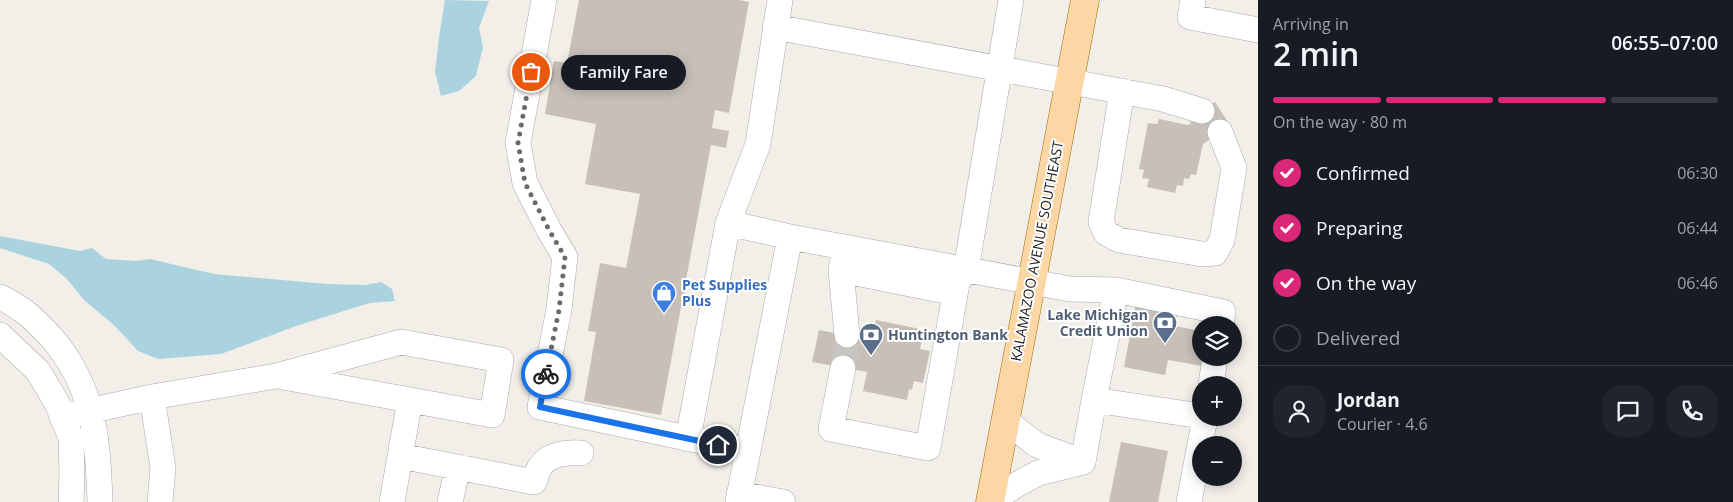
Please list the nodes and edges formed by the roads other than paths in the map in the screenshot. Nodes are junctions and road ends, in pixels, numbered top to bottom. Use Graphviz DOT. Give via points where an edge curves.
graph roads {
  1 [pos="544,0"];
  2 [pos="780,0"];
  3 [pos="1011,0"];
  4 [pos="1085,0"];
  5 [pos="1193,0"];
  6 [pos="775,28"];
  7 [pos="1258,30"];
  8 [pos="999,68"];
  9 [pos="1069,82"];
  10 [pos="1122,91"];
  11 [pos="1202,110"];
  12 [pos="1220,132"];
  13 [pos="728,223"];
  14 [pos="790,236"];
  15 [pos="843,259"];
  16 [pos="966,270"];
  17 [pos="1031,282"];
  18 [pos="1116,290"];
  19 [pos="955,293"];
  20 [pos="0,298"];
  21 [pos="1222,316"];
  22 [pos="0,335"];
  23 [pos="847,335"];
  24 [pos="843,368"];
  25 [pos="276,376"];
  26 [pos="152,396"];
  27 [pos="410,400"];
  28 [pos="1094,400"];
  29 [pos="91,410"];
  30 [pos="1192,415"];
  31 [pos="62,417"];
  32 [pos="1006,421"];
  33 [pos="1203,426"];
  34 [pos="688,438"];
  35 [pos="748,451"];
  36 [pos="580,453"];
  37 [pos="400,456"];
  38 [pos="1083,462"];
  39 [pos="458,468"];
  40 [pos="533,492"];
  41 [pos="738,498"];
  42 [pos="71,502"];
  43 [pos="100,502"];
  44 [pos="160,502"];
  45 [pos="392,502"];
  46 [pos="450,502"];
  47 [pos="784,502"];
  48 [pos="990,502"];
  49 [pos="1189,502"];
  1 -- 34 [label="street" via="518,143 525,183 565,257 559,310 540,407"];
  2 -- 6 [label="street"];
  3 -- 8 [label="street"];
  4 -- 9 [label="main road, KALAMAZOO AVENUE SOUTHEAST"];
  5 -- 7 [label="street" via="1190,17"];
  6 -- 8 [label="street"];
  6 -- 13 [label="street" via="758,144"];
  8 -- 9 [label="street"];
  8 -- 16 [label="street"];
  9 -- 10 [label="street"];
  9 -- 17 [label="main road, KALAMAZOO AVENUE SOUTHEAST"];
  10 -- 11 [label="street"];
  10 -- 12 [label="street" via="1101,222 1106,233 1119,240 1202,254 1215,253 1222,240 1234,168"];
  13 -- 14 [label="street"];
  13 -- 34 [label="street"];
  14 -- 15 [label="street"];
  14 -- 35 [label="street"];
  15 -- 16 [label="street"];
  15 -- 19 [label="street"];
  15 -- 23 [label="street"];
  16 -- 17 [label="street"];
  16 -- 19 [label="street" via="957,283"];
  17 -- 18 [label="street" via="1070,289"];
  17 -- 32 [label="main road, KALAMAZOO AVENUE SOUTHEAST"];
  18 -- 21 [label="street" via="1223,312"];
  18 -- 28 [label="street"];
  19 -- 24 [label="street" via="928,448 831,429"];
  20 -- 29 [label="street" via="31,315 65,353"];
  22 -- 31 [label="street" via="38,371"];
  25 -- 26 [label="street"];
  25 -- 27 [label="street"];
  25 -- 27 [label="street" via="401,342 501,360 492,415"];
  26 -- 29 [label="street"];
  26 -- 44 [label="street" via="164,468"];
  27 -- 37 [label="street"];
  28 -- 30 [label="street"];
  28 -- 38 [label="street"];
  29 -- 31 [label="street"];
  29 -- 43 [label="street"];
  31 -- 42 [label="street" via="71,438"];
  32 -- 38 [label="street" via="1037,445"];
  32 -- 48 [label="main road, KALAMAZOO AVENUE SOUTHEAST"];
  33 -- 49 [label="street"];
  34 -- 35 [label="street"];
  35 -- 41 [label="street"];
  36 -- 40 [label="street" via="553,456 540,466"];
  37 -- 39 [label="street"];
  37 -- 45 [label="street"];
  38 -- 48 [label="street" via="1038,473"];
  39 -- 40 [label="street"];
  39 -- 46 [label="street"];
  41 -- 47 [label="street"];
}
